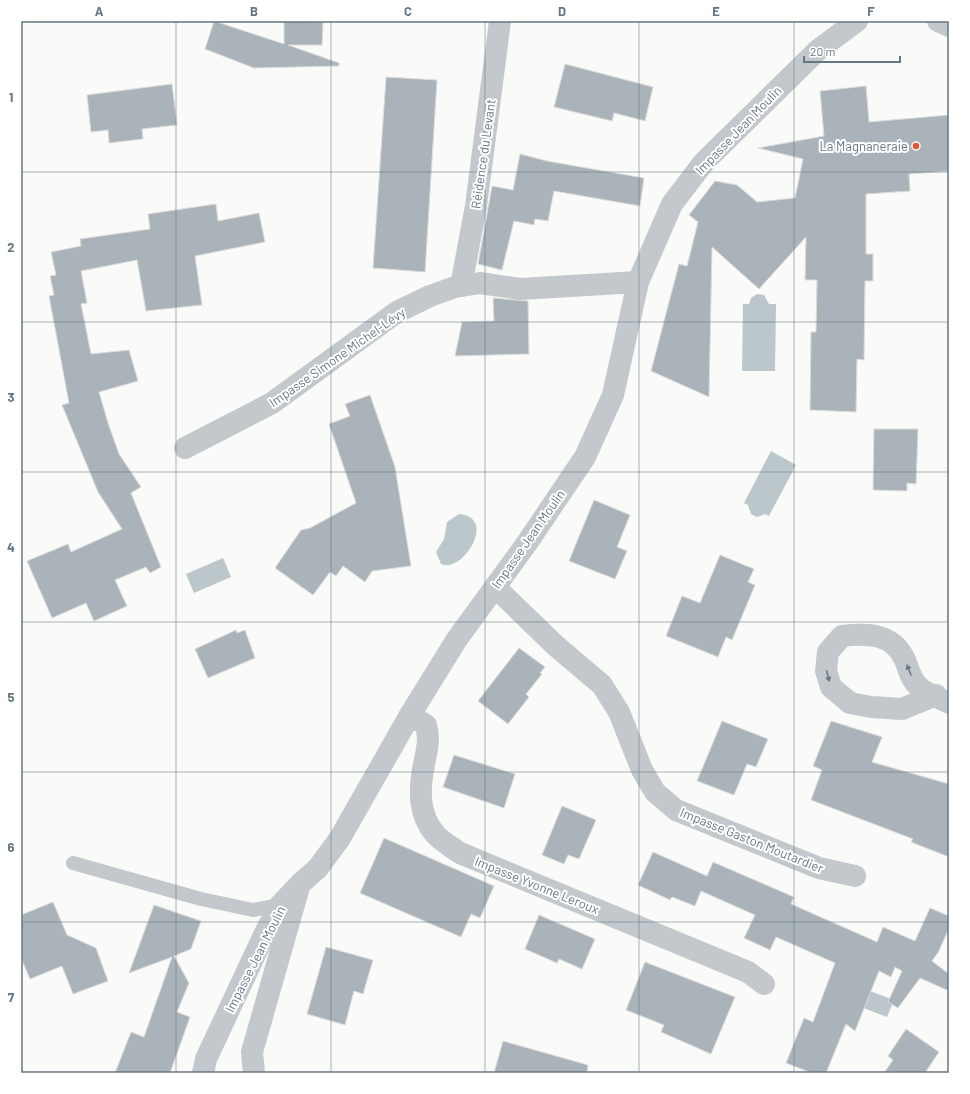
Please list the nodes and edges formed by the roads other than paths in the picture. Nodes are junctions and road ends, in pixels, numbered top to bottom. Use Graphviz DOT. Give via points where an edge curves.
graph roads {
  1 [pos="500,21"];
  2 [pos="857,21"];
  3 [pos="938,21"];
  4 [pos="949,26"];
  5 [pos="638,282"];
  6 [pos="461,286"];
  7 [pos="185,448"];
  8 [pos="495,587"];
  9 [pos="942,699"];
  10 [pos="410,716"];
  11 [pos="73,863"];
  12 [pos="855,876"];
  13 [pos="300,884"];
  14 [pos="280,905"];
  15 [pos="764,984"];
  16 [pos="203,1073"];
  17 [pos="254,1073"];
  1 -- 6 [label="street, Réidence du Levant" via="476,206"];
  2 -- 5 [label="street, Impasse Jean Moulin" via="818,50 704,162 672,204"];
  3 -- 4 [label="street"];
  5 -- 6 [label="street, Impasse Simone Michel-Lévy" via="520,289 480,283"];
  5 -- 8 [label="street, Impasse Jean Moulin" via="613,395 597,433 585,457"];
  6 -- 7 [label="street, Impasse Simone Michel-Lévy" via="430,296 397,312 272,404"];
  8 -- 10 [label="street, Impasse Jean Moulin" via="457,639"];
  8 -- 12 [label="street, Impasse Gaston Moutardier" via="556,646 602,685 619,712 642,770 655,792 676,810 819,868"];
  9 -- 9 [label="street, one-way" via="920,689 912,680 904,658 891,642 865,633 842,636 828,652 826,672 831,687 850,703 902,709"];
  10 -- 13 [label="street, Impasse Jean Moulin" via="340,838 318,868"];
  10 -- 15 [label="street, Impasse Yvonne Leroux" via="426,725 429,737 420,797 426,822 436,836 460,853 748,972"];
  11 -- 14 [label="lane" via="201,899 254,910"];
  13 -- 14 [label="street, Impasse Jean Moulin"];
  13 -- 17 [label="street" via="252,1052"];
  14 -- 16 [label="street, Impasse Jean Moulin" via="206,1058"];
}
